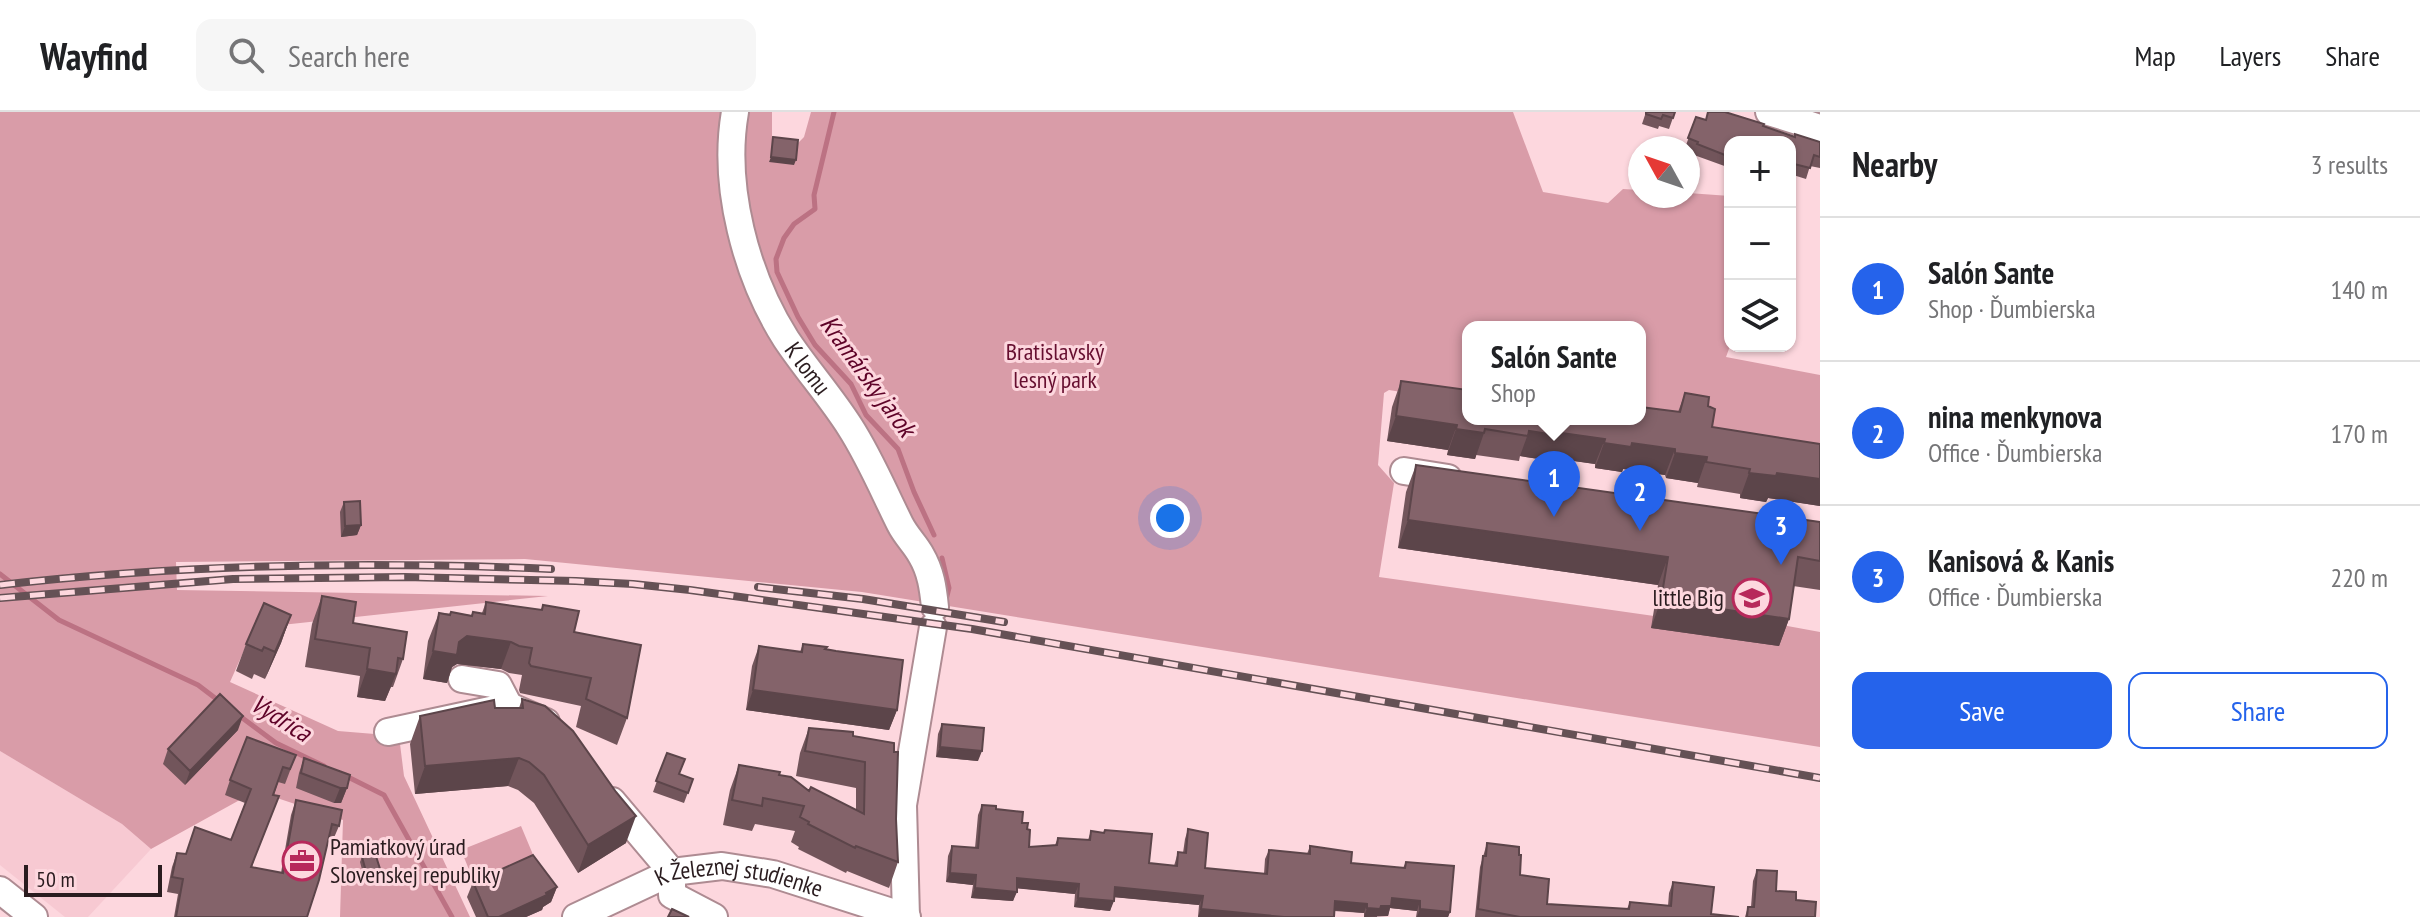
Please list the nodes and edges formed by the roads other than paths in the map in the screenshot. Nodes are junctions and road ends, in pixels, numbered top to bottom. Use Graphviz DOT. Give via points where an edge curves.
graph roads {
  1 [pos="735,112"];
  2 [pos="1769,112"];
  3 [pos="1820,128"];
  4 [pos="1404,471"];
  5 [pos="1475,481"];
  6 [pos="462,679"];
  7 [pos="509,706"];
  8 [pos="388,732"];
  9 [pos="564,739"];
  10 [pos="601,786"];
  11 [pos="672,872"];
  12 [pos="0,890"];
  13 [pos="34,917"];
  14 [pos="576,917"];
  15 [pos="714,917"];
  16 [pos="907,917"];
  1 -- 16 [label="street, K lomu" via="733,173 739,221 762,298 849,425 932,579 934,617 903,805"];
  2 -- 3 [label="street"];
  4 -- 5 [label="street"];
  6 -- 7 [label="street" via="498,685"];
  7 -- 8 [label="street"];
  7 -- 9 [label="street" via="544,720"];
  10 -- 11 [label="street"];
  11 -- 14 [label="street, K Železnej studienke"];
  11 -- 15 [label="street" via="672,895"];
  11 -- 16 [label="street, K Železnej studienke" via="722,866 773,874"];
  12 -- 13 [label="street"];
}
